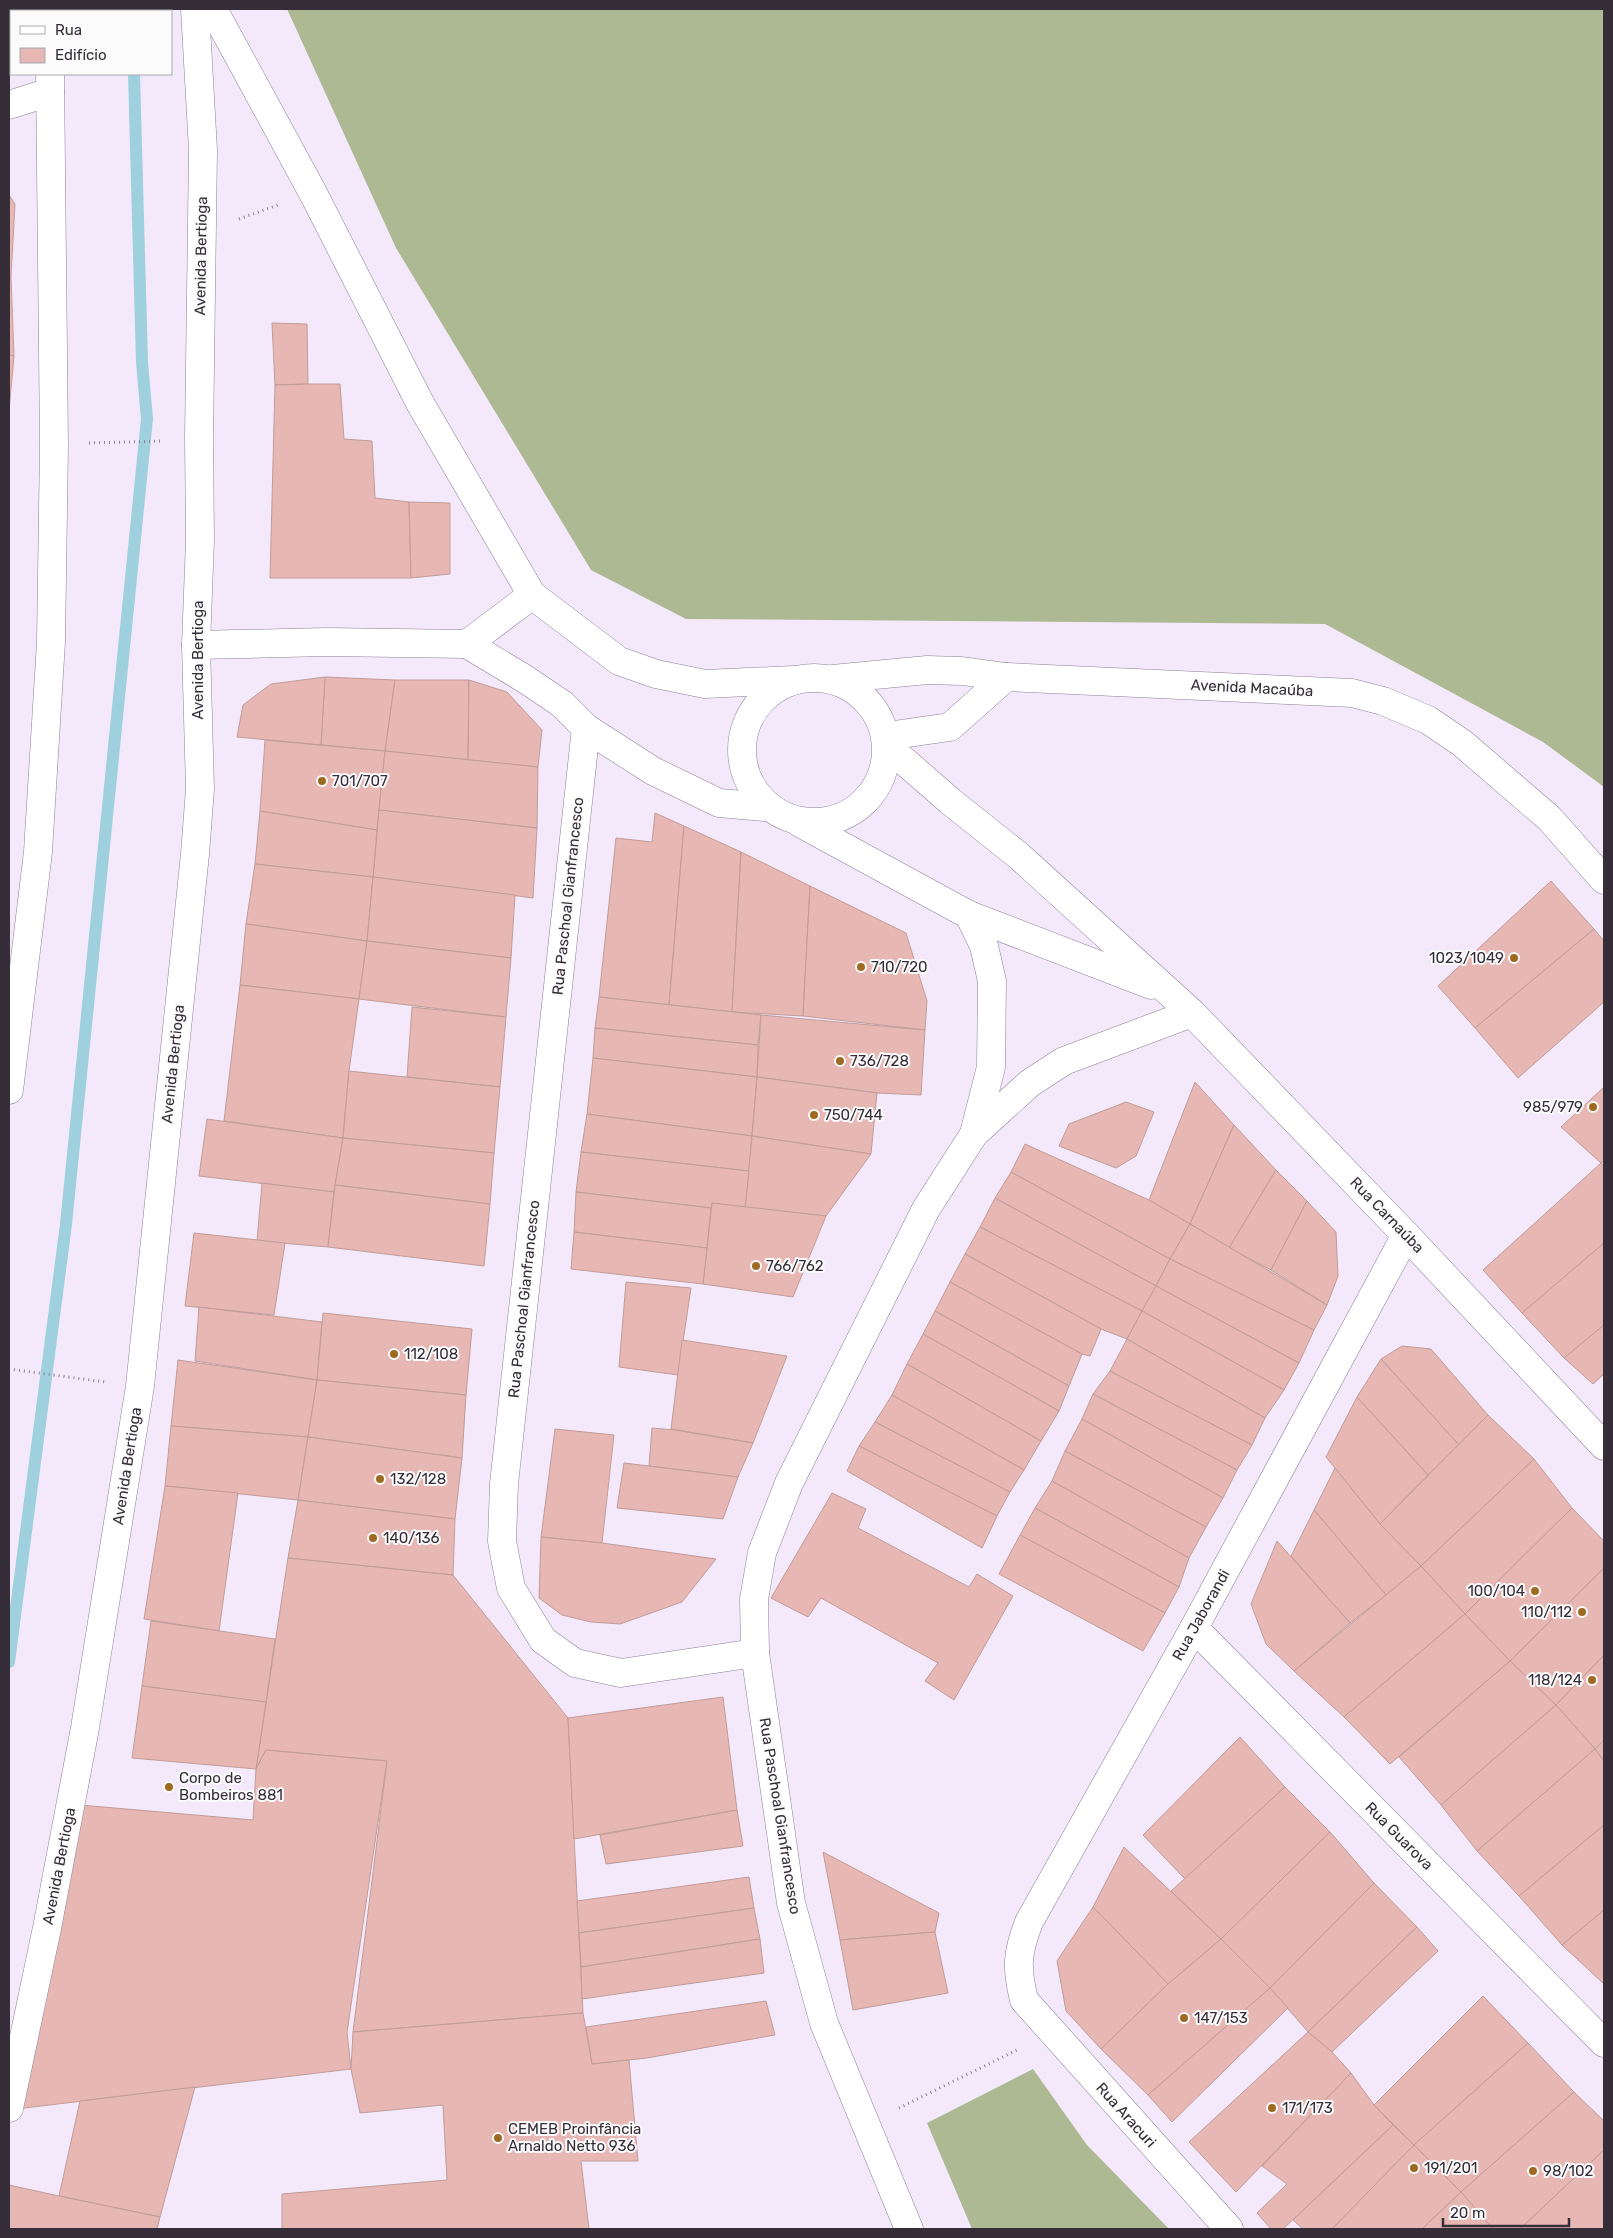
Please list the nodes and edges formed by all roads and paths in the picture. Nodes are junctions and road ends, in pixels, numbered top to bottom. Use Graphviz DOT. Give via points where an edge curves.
graph roads {
  1 [pos="195,9"];
  2 [pos="213,9"];
  3 [pos="50,83"];
  4 [pos="9,105"];
  5 [pos="314,193"];
  6 [pos="201,232"];
  7 [pos="172,440"];
  8 [pos="123,442"];
  9 [pos="532,595"];
  10 [pos="467,644"];
  11 [pos="196,645"];
  12 [pos="1006,677"];
  13 [pos="833,679"];
  14 [pos="794,680"];
  15 [pos="586,728"];
  16 [pos="887,741"];
  17 [pos="765,807"];
  18 [pos="799,822"];
  19 [pos="1604,880"];
  20 [pos="969,915"];
  21 [pos="1164,990"];
  22 [pos="1192,1013"];
  23 [pos="9,1090"];
  24 [pos="974,1134"];
  25 [pos="1406,1235"];
  26 [pos="9,1370"];
  27 [pos="107,1382"];
  28 [pos="1604,1446"];
  29 [pos="1194,1628"];
  30 [pos="755,1654"];
  31 [pos="1024,2000"];
  32 [pos="1604,2043"];
  33 [pos="1021,2048"];
  34 [pos="9,2108"];
  35 [pos="896,2110"];
  36 [pos="909,2229"];
  37 [pos="1229,2229"];
  1 -- 6 [label="street, Avenida Bertioga" via="203,150"];
  2 -- 5 [label="street"];
  3 -- 4 [label="street"];
  3 -- 23 [label="street" via="54,445 51,642 38,852"];
  5 -- 6 [label="path"];
  5 -- 9 [label="street" via="420,403"];
  6 -- 11 [label="street, Avenida Bertioga" via="200,540"];
  7 -- 8 [label="path"];
  9 -- 10 [label="street"];
  9 -- 14 [label="street" via="619,661 656,674 705,684"];
  10 -- 11 [label="street" via="327,642"];
  10 -- 15 [label="street" via="562,704"];
  11 -- 34 [label="street, Avenida Bertioga" via="200,789 140,1386 85,1728"];
  12 -- 13 [label="street, Avenida Macaúba" via="927,670"];
  12 -- 16 [label="street" via="950,727"];
  12 -- 19 [label="street, Avenida Macaúba" via="1352,693 1384,701 1428,720 1462,743 1549,818"];
  13 -- 14 [label="street"];
  13 -- 16 [label="street" via="863,696 878,714"];
  14 -- 17 [label="street" via="771,692 753,710 743,734 742,760 750,785"];
  15 -- 17 [label="street" via="653,771 720,804"];
  15 -- 30 [label="street, Rua Paschoal Gianfrancesco" via="505,1474 502,1541 511,1588 542,1640 575,1663 621,1673"];
  16 -- 18 [label="street" via="880,783 866,802 846,816 823,823"];
  16 -- 21 [label="street, Rua Carnaúba" via="950,801 1019,856"];
  17 -- 18 [label="street"];
  18 -- 20 [label="street"];
  20 -- 21 [label="street"];
  20 -- 24 [label="street" via="984,946 992,981 991,1067"];
  21 -- 22 [label="street, Rua Carnaúba"];
  22 -- 24 [label="street" via="1064,1061 1030,1083"];
  22 -- 25 [label="street, Rua Carnaúba"];
  24 -- 30 [label="street, Rua Paschoal Gianfrancesco" via="926,1209 789,1484 762,1552 754,1599"];
  25 -- 28 [label="street, Rua Carnaúba"];
  25 -- 29 [label="street, Rua Jaborandi"];
  26 -- 27 [label="path"];
  29 -- 31 [label="street, Rua Jaborandi" via="1029,1922 1020,1947 1018,1975"];
  29 -- 32 [label="street, Rua Guarova"];
  30 -- 36 [label="street, Rua Paschoal Gianfrancesco" via="791,1903 824,2023"];
  31 -- 37 [label="street, Rua Aracuri"];
  33 -- 35 [label="path"];
}
